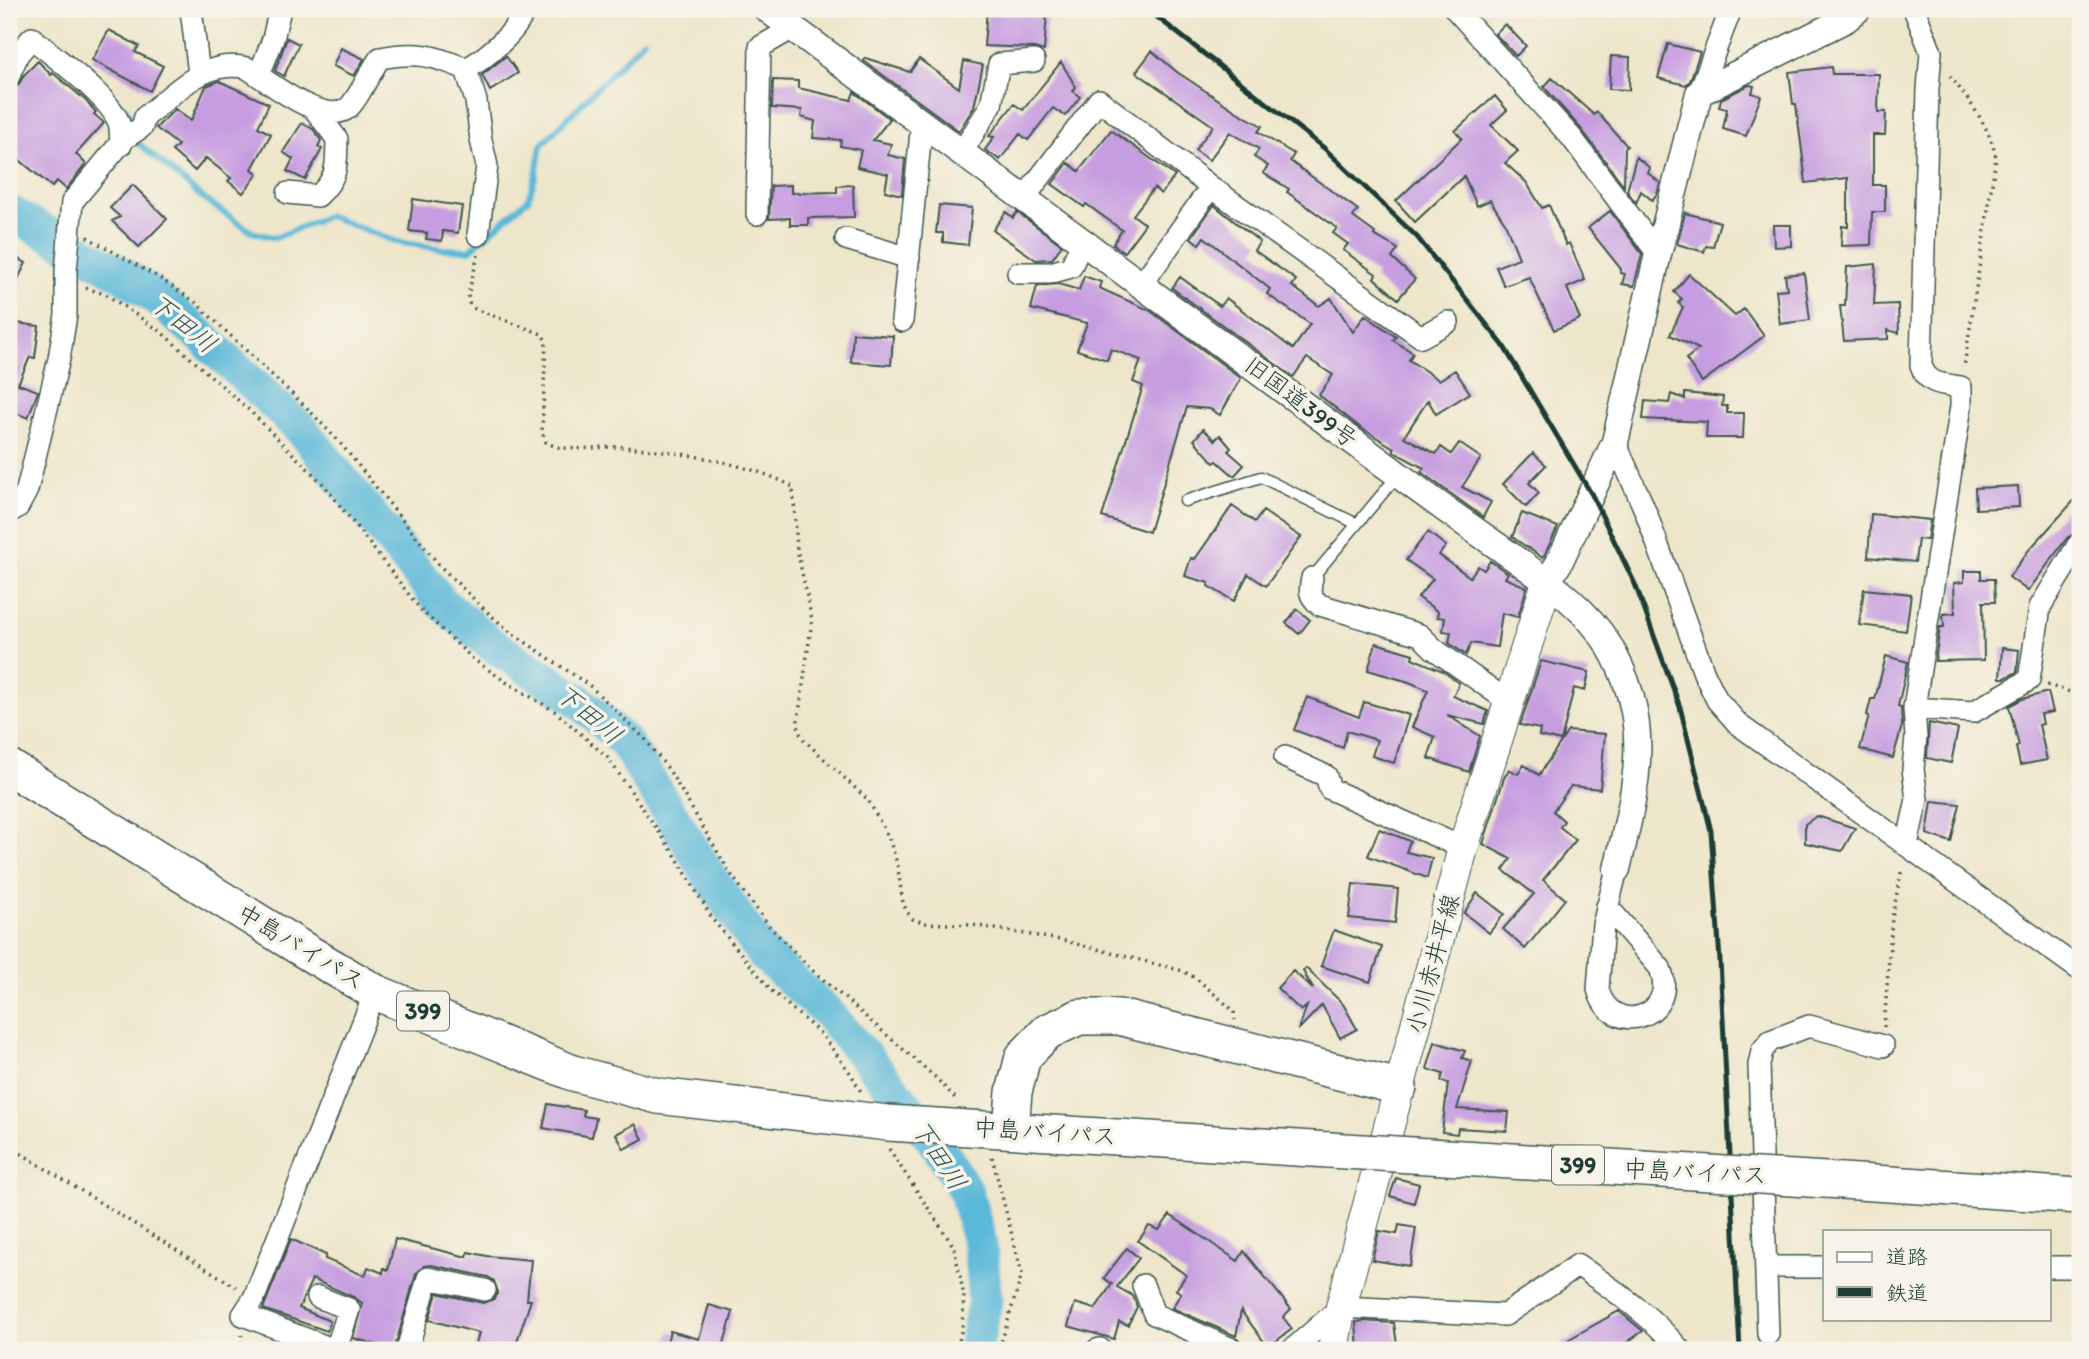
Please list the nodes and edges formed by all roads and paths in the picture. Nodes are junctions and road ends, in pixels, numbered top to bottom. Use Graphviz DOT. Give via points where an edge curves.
graph roads {
  1 [pos="191,9"];
  2 [pos="280,9"];
  3 [pos="523,9"];
  4 [pos="767,9"];
  5 [pos="1455,9"];
  6 [pos="1731,9"];
  7 [pos="1858,9"];
  8 [pos="1914,9"];
  9 [pos="793,28"];
  10 [pos="1931,52"];
  11 [pos="1034,61"];
  12 [pos="466,69"];
  13 [pos="199,74"];
  14 [pos="259,75"];
  15 [pos="9,76"];
  16 [pos="1699,93"];
  17 [pos="315,110"];
  18 [pos="922,122"];
  19 [pos="129,136"];
  20 [pos="962,152"];
  21 [pos="1211,187"];
  22 [pos="288,193"];
  23 [pos="1025,197"];
  24 [pos="757,214"];
  25 [pos="69,232"];
  26 [pos="846,239"];
  27 [pos="1083,240"];
  28 [pos="478,244"];
  29 [pos="1658,254"];
  30 [pos="909,258"];
  31 [pos="1018,273"];
  32 [pos="67,277"];
  33 [pos="1142,284"];
  34 [pos="902,321"];
  35 [pos="1448,322"];
  36 [pos="1961,387"];
  37 [pos="1615,442"];
  38 [pos="1398,475"];
  39 [pos="1185,501"];
  40 [pos="9,512"];
  41 [pos="1357,524"];
  42 [pos="2078,545"];
  43 [pos="1312,578"];
  44 [pos="1547,582"];
  45 [pos="2028,680"];
  46 [pos="2080,695"];
  47 [pos="1508,702"];
  48 [pos="1914,708"];
  49 [pos="1285,757"];
  50 [pos="9,767"];
  51 [pos="1907,845"];
  52 [pos="1463,848"];
  53 [pos="1617,869"];
  54 [pos="1607,906"];
  55 [pos="2080,970"];
  56 [pos="375,992"];
  57 [pos="1237,1046"];
  58 [pos="1883,1046"];
  59 [pos="1399,1087"];
  60 [pos="883,1122"];
  61 [pos="983,1128"];
  62 [pos="9,1146"];
  63 [pos="2080,1196"];
  64 [pos="1766,1267"];
  65 [pos="1823,1267"];
  66 [pos="2050,1267"];
  67 [pos="2080,1267"];
  68 [pos="1143,1285"];
  69 [pos="485,1290"];
  70 [pos="318,1297"];
  71 [pos="254,1298"];
  72 [pos="1341,1307"];
  73 [pos="1768,1334"];
  74 [pos="335,1350"];
  75 [pos="407,1350"];
  76 [pos="957,1350"];
  77 [pos="999,1350"];
  78 [pos="1234,1350"];
  79 [pos="1292,1350"];
  80 [pos="1333,1350"];
  81 [pos="1680,1350"];
  1 -- 13 [label="street"];
  2 -- 14 [label="street"];
  3 -- 12 [label="street" via="516,26 481,61"];
  4 -- 9 [label="street, 旧国道399号"];
  5 -- 29 [label="street" via="1572,138"];
  6 -- 16 [label="street"];
  7 -- 16 [label="street"];
  8 -- 10 [label="street"];
  9 -- 18 [label="street, 旧国道399号"];
  9 -- 24 [label="street" via="760,47"];
  10 -- 36 [label="path" via="1978,112 1992,136 1996,157"];
  10 -- 36 [label="street" via="1921,365 1932,382"];
  11 -- 20 [label="street" via="999,64 991,105"];
  12 -- 17 [label="street" via="435,56 410,53 380,58 347,109 331,114"];
  12 -- 28 [label="street" via="487,166"];
  13 -- 14 [label="street" via="234,65"];
  13 -- 19 [label="street" via="145,117"];
  14 -- 17 [label="street"];
  15 -- 19 [label="street" via="18,54 32,38 94,91"];
  16 -- 29 [label="street"];
  17 -- 22 [label="street" via="337,139 331,184 318,196"];
  18 -- 20 [label="street, 旧国道399号"];
  18 -- 30 [label="street"];
  19 -- 25 [label="street" via="72,202"];
  20 -- 23 [label="street, 旧国道399号"];
  21 -- 23 [label="street" via="1100,100"];
  21 -- 33 [label="street"];
  21 -- 35 [label="street" via="1420,337"];
  23 -- 27 [label="street, 旧国道399号"];
  25 -- 32 [label="street"];
  25 -- 61 [label="path" via="158,277 195,302 341,444 440,566 485,610 590,685 645,738 730,873 770,927 935,1077"];
  26 -- 30 [label="street"];
  27 -- 31 [label="street" via="1071,267 1051,273"];
  27 -- 33 [label="street, 旧国道399号"];
  28 -- 57 [label="path" via="468,303 542,334 546,341 542,432 546,442 561,449 624,447 688,455 777,478 793,487 797,549 812,620 800,732 869,800 889,838 906,912 925,923 972,925 1061,940 1182,971 1234,1011"];
  29 -- 37 [label="street"];
  30 -- 34 [label="street"];
  32 -- 40 [label="street" via="59,359 32,476 18,507"];
  32 -- 60 [label="path" via="107,295 160,331 247,408 324,485 421,610 474,659 556,712 608,758 713,920 772,990 822,1035"];
  33 -- 38 [label="street, 旧国道399号"];
  36 -- 48 [label="street"];
  37 -- 44 [label="street"];
  37 -- 51 [label="street" via="1717,700 1740,725"];
  38 -- 41 [label="lane"];
  38 -- 44 [label="street, 旧国道399号"];
  39 -- 41 [label="lane" via="1261,477"];
  41 -- 43 [label="lane"];
  42 -- 45 [label="street" via="2040,607"];
  43 -- 47 [label="street" via="1309,591 1320,605 1420,635"];
  44 -- 47 [label="main road, 小川赤井平線"];
  44 -- 53 [label="street, 旧国道399号" via="1580,609 1607,643 1627,685 1636,718 1635,792"];
  45 -- 46 [label="path"];
  45 -- 48 [label="street" via="1973,712"];
  47 -- 52 [label="main road, 小川赤井平線"];
  48 -- 51 [label="street" via="1917,799"];
  49 -- 52 [label="street" via="1326,776 1330,789"];
  50 -- 56 [label="highway, 中島バイパス / 399"];
  51 -- 55 [label="street"];
  51 -- 58 [label="path" via="1892,918"];
  52 -- 59 [label="main road, 小川赤井平線"];
  53 -- 54 [label="street, 旧国道399号"];
  54 -- 54 [label="street, 旧国道399号" via="1602,925 1600,997 1611,1012 1637,1018 1659,1003 1663,977"];
  56 -- 60 [label="highway, 中島バイパス / 399" via="573,1073 658,1096"];
  56 -- 71 [label="street"];
  57 -- 59 [label="highway"];
  57 -- 61 [label="highway" via="1119,1017 1079,1017 1047,1032 1023,1057 1014,1092"];
  58 -- 64 [label="street" via="1809,1026 1770,1041 1762,1051"];
  59 -- 72 [label="main road, 小川赤井平線"];
  60 -- 61 [label="highway, 中島バイパス / 399"];
  60 -- 76 [label="path" via="890,1150 954,1247 964,1296"];
  61 -- 63 [label="highway, 中島バイパス / 399, bridge"];
  61 -- 77 [label="path" via="1022,1274"];
  62 -- 71 [label="path"];
  64 -- 65 [label="street"];
  64 -- 73 [label="street"];
  66 -- 67 [label="street"];
  68 -- 78 [label="street" via="1154,1314"];
  69 -- 75 [label="street" via="428,1278"];
  70 -- 74 [label="street" via="349,1309"];
  71 -- 74 [label="street" via="243,1315"];
  72 -- 79 [label="street"];
  72 -- 80 [label="main road, 小川赤井平線"];
  72 -- 81 [label="street" via="1505,1315 1578,1265 1639,1308"];
}
